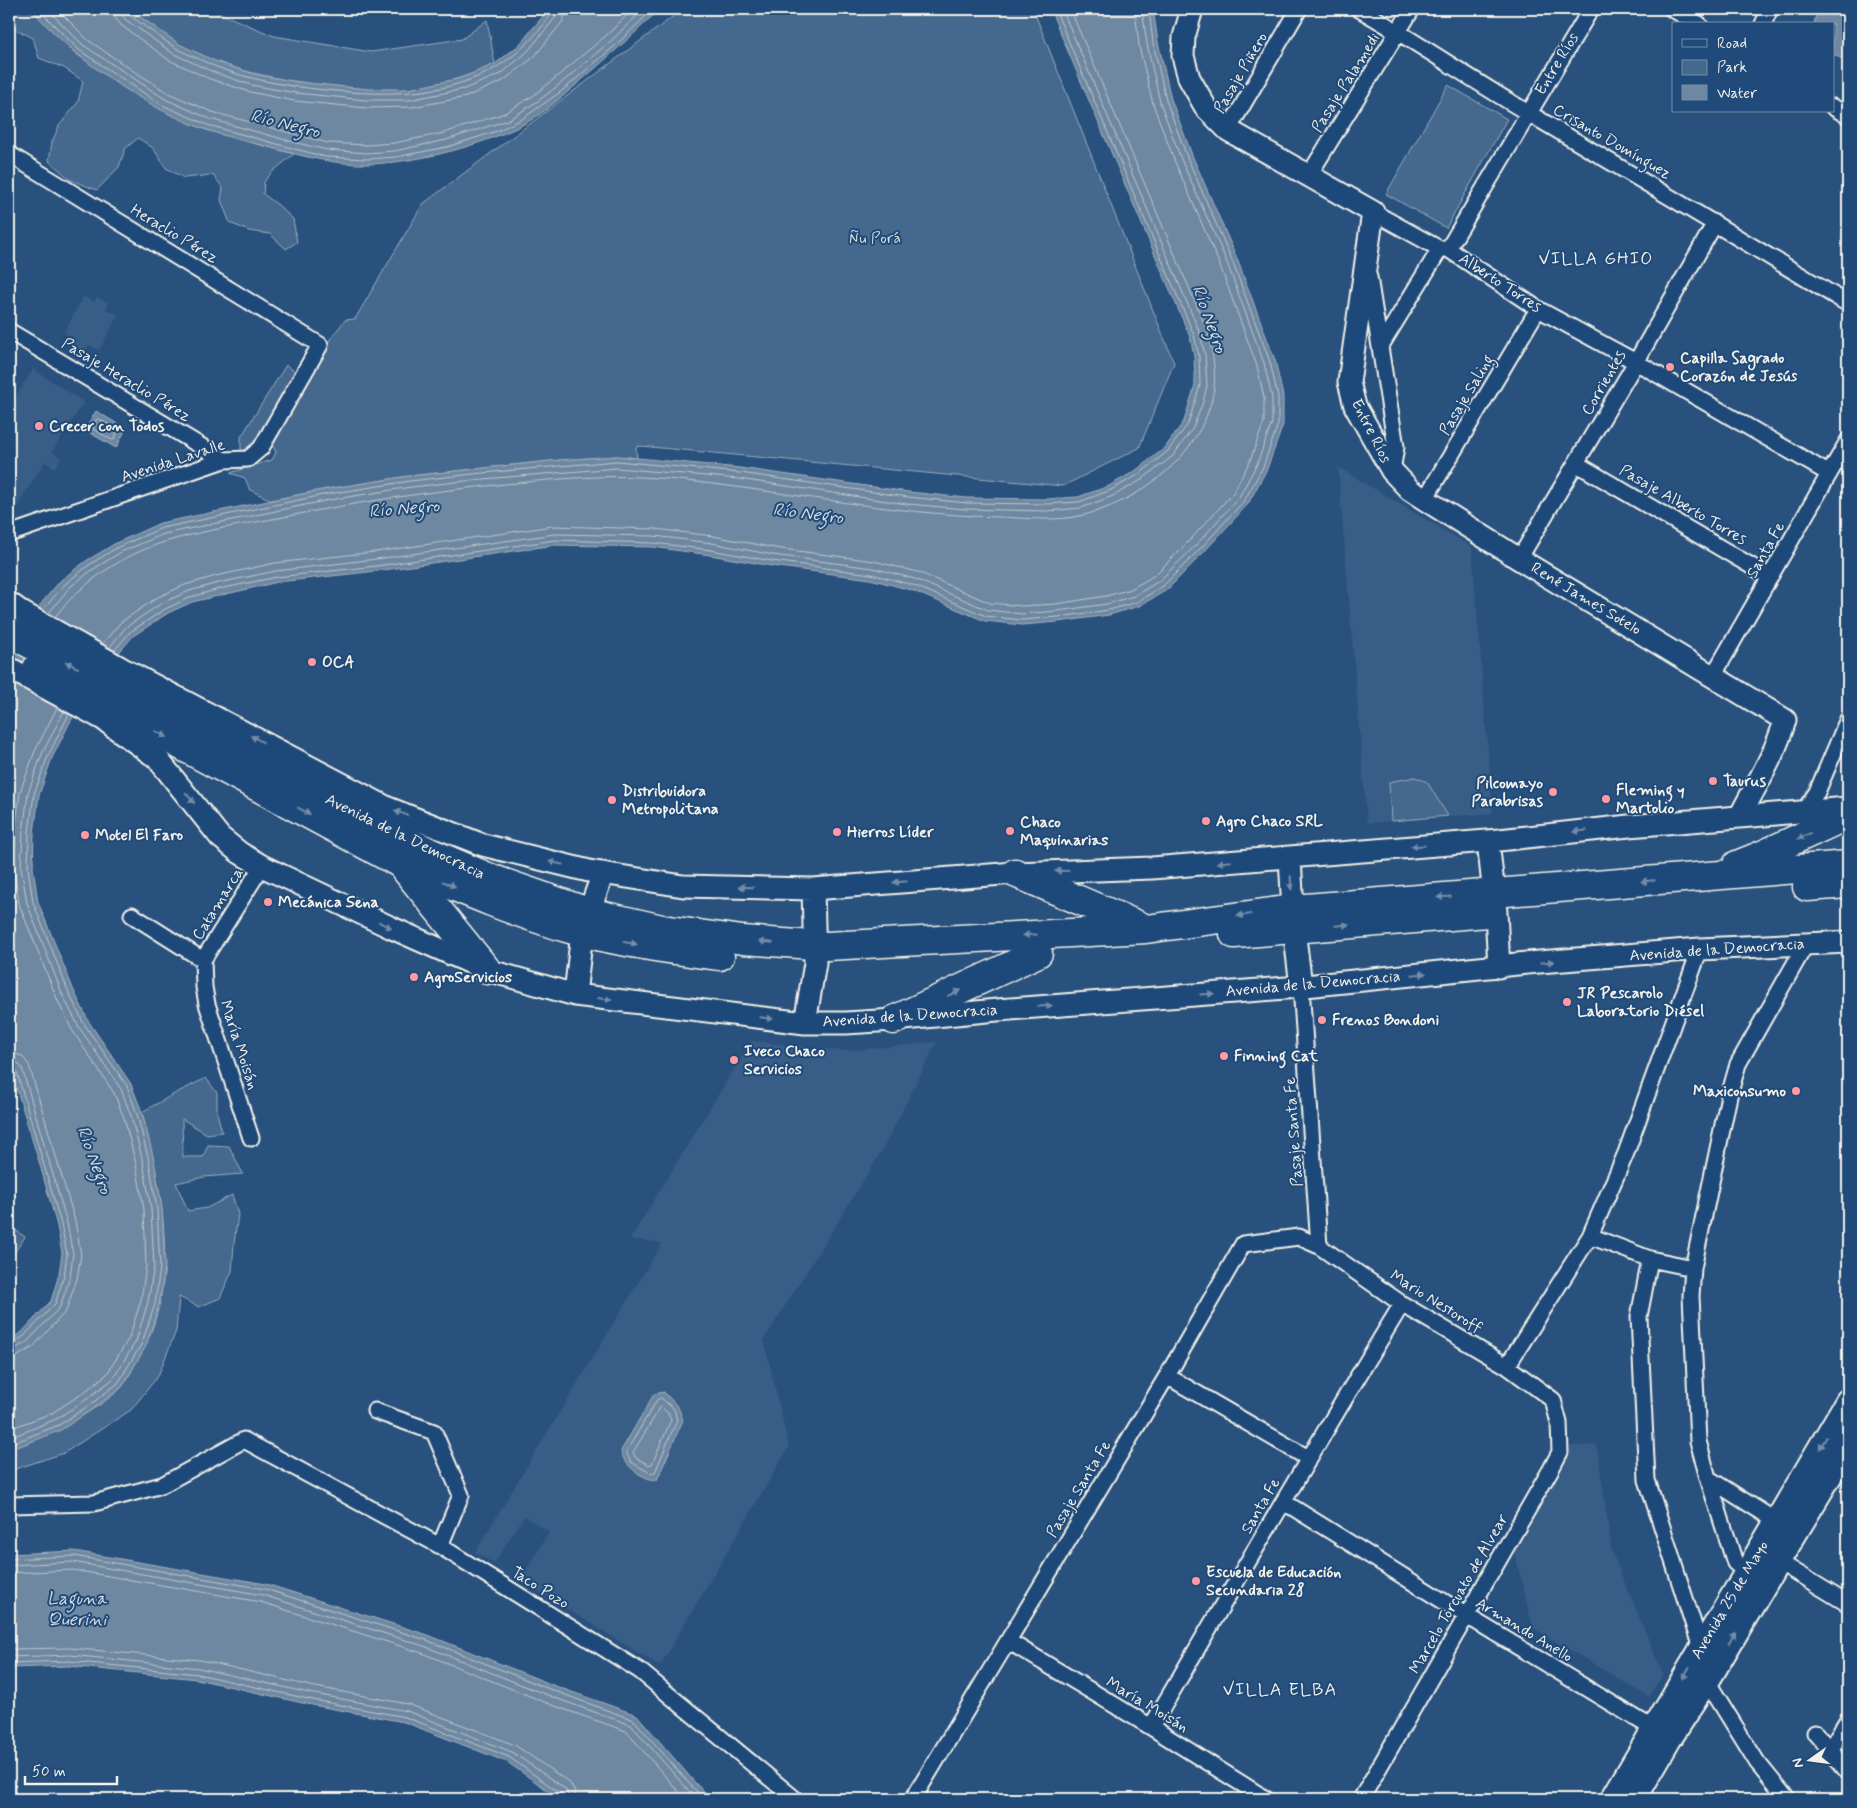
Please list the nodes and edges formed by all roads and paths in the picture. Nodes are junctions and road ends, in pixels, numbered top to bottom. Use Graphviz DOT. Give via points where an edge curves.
graph roads {
  1 [pos="1192,9"];
  2 [pos="1299,9"];
  3 [pos="1359,9"];
  4 [pos="1412,9"];
  5 [pos="1591,9"];
  6 [pos="1672,9"];
  7 [pos="1770,9"];
  8 [pos="1695,22"];
  9 [pos="1764,22"];
  10 [pos="1399,32"];
  11 [pos="1834,108"];
  12 [pos="1528,112"];
  13 [pos="1848,116"];
  14 [pos="1228,130"];
  15 [pos="9,154"];
  16 [pos="1309,175"];
  17 [pos="1373,212"];
  18 [pos="1715,223"];
  19 [pos="1444,249"];
  20 [pos="1366,263"];
  21 [pos="1848,304"];
  22 [pos="1538,309"];
  23 [pos="9,331"];
  24 [pos="320,345"];
  25 [pos="1380,347"];
  26 [pos="1636,362"];
  27 [pos="1848,441"];
  28 [pos="224,460"];
  29 [pos="1577,464"];
  30 [pos="1392,471"];
  31 [pos="1828,473"];
  32 [pos="1426,500"];
  33 [pos="9,534"];
  34 [pos="1520,560"];
  35 [pos="1770,577"];
  36 [pos="13,616"];
  37 [pos="9,654"];
  38 [pos="9,668"];
  39 [pos="1713,676"];
  40 [pos="110,694"];
  41 [pos="1848,719"];
  42 [pos="1848,808"];
  43 [pos="1803,812"];
  44 [pos="1848,815"];
  45 [pos="1740,816"];
  46 [pos="1488,841"];
  47 [pos="1290,856"];
  48 [pos="401,864"];
  49 [pos="1848,865"];
  50 [pos="262,866"];
  51 [pos="603,873"];
  52 [pos="1015,873"];
  53 [pos="1697,877"];
  54 [pos="1848,884"];
  55 [pos="1810,887"];
  56 [pos="813,889"];
  57 [pos="1848,902"];
  58 [pos="1494,903"];
  59 [pos="132,915"];
  60 [pos="1293,919"];
  61 [pos="585,922"];
  62 [pos="1146,929"];
  63 [pos="1848,942"];
  64 [pos="1806,944"];
  65 [pos="1700,949"];
  66 [pos="815,953"];
  67 [pos="1038,953"];
  68 [pos="203,960"];
  69 [pos="1498,966"];
  70 [pos="487,970"];
  71 [pos="1301,986"];
  72 [pos="575,995"];
  73 [pos="894,1020"];
  74 [pos="805,1023"];
  75 [pos="251,1138"];
  76 [pos="1299,1236"];
  77 [pos="1590,1236"];
  78 [pos="1319,1246"];
  79 [pos="1650,1259"];
  80 [pos="1693,1268"];
  81 [pos="1402,1304"];
  82 [pos="1507,1366"];
  83 [pos="1167,1376"];
  84 [pos="1552,1400"];
  85 [pos="1848,1401"];
  86 [pos="375,1411"];
  87 [pos="1848,1446"];
  88 [pos="1308,1458"];
  89 [pos="1708,1478"];
  90 [pos="1284,1502"];
  91 [pos="9,1505"];
  92 [pos="1776,1521"];
  93 [pos="440,1546"];
  94 [pos="1769,1556"];
  95 [pos="1747,1573"];
  96 [pos="1848,1604"];
  97 [pos="1467,1616"];
  98 [pos="1008,1642"];
  99 [pos="1701,1648"];
  100 [pos="1707,1681"];
  101 [pos="1848,1719"];
  102 [pos="1151,1727"];
  103 [pos="1815,1733"];
  104 [pos="1661,1734"];
  105 [pos="1830,1749"];
  106 [pos="1848,1772"];
  107 [pos="795,1799"];
  108 [pos="913,1799"];
  109 [pos="1266,1799"];
  110 [pos="1361,1799"];
  111 [pos="1612,1799"];
  112 [pos="1634,1799"];
  113 [pos="1787,1799"];
  1 -- 14 [label="street, Alberto Torres" via="1184,37 1183,56 1189,78 1206,108"];
  2 -- 14 [label="street, Pasaje Piñero"];
  3 -- 10 [label="street, Crisanto Domínguez"];
  4 -- 10 [label="street, Pasaje Palamedi"];
  5 -- 12 [label="street, Entre Ríos"];
  6 -- 8 [label="street"];
  7 -- 9 [label="street"];
  10 -- 12 [label="street, Crisanto Domínguez"];
  10 -- 16 [label="street, Pasaje Palamedi"];
  11 -- 13 [label="street"];
  12 -- 18 [label="street, Crisanto Domínguez"];
  12 -- 19 [label="street, Entre Ríos"];
  14 -- 16 [label="street, Alberto Torres"];
  15 -- 24 [label="street, Heraclio Pérez"];
  16 -- 17 [label="street, Alberto Torres"];
  17 -- 19 [label="street, Alberto Torres"];
  17 -- 20 [label="street, Entre Ríos"];
  18 -- 21 [label="street, Crisanto Domínguez"];
  18 -- 26 [label="street, Corrientes"];
  19 -- 22 [label="street, Alberto Torres"];
  19 -- 25 [label="street, Entre Ríos"];
  20 -- 25 [label="street"];
  20 -- 30 [label="street, Entre Ríos" via="1349,382 1355,406"];
  22 -- 26 [label="street, Alberto Torres"];
  22 -- 32 [label="street, Pasaje Saling"];
  23 -- 28 [label="street, Pasaje Heraclio Pérez"];
  24 -- 28 [label="street, Avenida Lavalle" via="261,448 248,458"];
  25 -- 30 [label="street, Entre Ríos" via="1396,447"];
  26 -- 29 [label="street, Corrientes"];
  26 -- 31 [label="street, Alberto Torres"];
  27 -- 31 [label="street, Santa Fe"];
  28 -- 33 [label="street, Avenida Lavalle"];
  29 -- 34 [label="street, Corrientes"];
  29 -- 35 [label="street, Pasaje Alberto Torres"];
  30 -- 32 [label="street, René James Sotelo" via="1410,490"];
  31 -- 35 [label="street, Santa Fe"];
  32 -- 34 [label="street, René James Sotelo"];
  34 -- 39 [label="street, René James Sotelo"];
  35 -- 39 [label="street, Santa Fe"];
  40 -- 36 [label="highway, Avenida de la Democracia, one-way"];
  37 -- 40 [label="highway, Avenida de la Democracia"];
  38 -- 40 [label="street, Avenida de la Democracia"];
  39 -- 45 [label="street, René James Sotelo" via="1785,720"];
  40 -- 48 [label="highway, Avenida de la Democracia, one-way"];
  40 -- 50 [label="street, Avenida de la Democracia, one-way" via="220,837"];
  51 -- 40 [label="street, Avenida de la Democracia, one-way" via="483,845"];
  40 -- 61 [label="highway, Avenida de la Democracia" via="431,853"];
  41 -- 43 [label="street" via="1817,792"];
  42 -- 43 [label="street, Avenida de la Democracia"];
  43 -- 45 [label="street, Avenida de la Democracia"];
  44 -- 53 [label="highway, one-way" via="1762,856"];
  45 -- 46 [label="street, Avenida de la Democracia, one-way"];
  46 -- 47 [label="street, Avenida de la Democracia, one-way"];
  46 -- 58 [label="street"];
  47 -- 52 [label="street, Avenida de la Democracia, one-way" via="1152,868"];
  47 -- 60 [label="street, one-way"];
  48 -- 61 [label="highway, Avenida de la Democracia, one-way" via="504,907"];
  48 -- 70 [label="highway"];
  49 -- 53 [label="highway, Avenida de la Democracia"];
  50 -- 68 [label="street, Catamarca"];
  50 -- 70 [label="street, Avenida de la Democracia, one-way"];
  56 -- 51 [label="street, Avenida de la Democracia, one-way" via="682,886"];
  51 -- 61 [label="street"];
  52 -- 56 [label="street, Avenida de la Democracia, one-way"];
  52 -- 62 [label="highway"];
  53 -- 58 [label="highway, Avenida de la Democracia, one-way"];
  54 -- 55 [label="highway, Avenida de la Democracia"];
  55 -- 57 [label="highway"];
  55 -- 58 [label="highway, Avenida de la Democracia"];
  56 -- 66 [label="street"];
  58 -- 60 [label="highway, Avenida de la Democracia"];
  58 -- 69 [label="street"];
  59 -- 68 [label="street"];
  60 -- 62 [label="highway, Avenida de la Democracia, one-way"];
  60 -- 67 [label="highway, Avenida de la Democracia"];
  60 -- 71 [label="street"];
  61 -- 66 [label="highway, Avenida de la Democracia" via="662,929"];
  61 -- 72 [label="street"];
  62 -- 66 [label="highway, Avenida de la Democracia, one-way" via="828,946"];
  63 -- 64 [label="street, Avenida de la Democracia"];
  64 -- 65 [label="street, Avenida de la Democracia"];
  64 -- 80 [label="street" via="1738,1064"];
  69 -- 65 [label="street, Avenida de la Democracia, one-way"];
  65 -- 77 [label="street" via="1626,1153"];
  66 -- 67 [label="highway, Avenida de la Democracia"];
  66 -- 74 [label="street"];
  73 -- 67 [label="highway, one-way"];
  68 -- 75 [label="street, María Moisán" via="207,1004"];
  71 -- 69 [label="street, Avenida de la Democracia, one-way"];
  70 -- 72 [label="street, Avenida de la Democracia"];
  73 -- 71 [label="street, Avenida de la Democracia, one-way"];
  71 -- 78 [label="street, Pasaje Santa Fe"];
  72 -- 74 [label="street, Avenida de la Democracia, one-way"];
  73 -- 74 [label="street, Avenida de la Democracia"];
  76 -- 78 [label="street, Mario Nestoroff"];
  76 -- 83 [label="street, Pasaje Santa Fe" via="1244,1244"];
  77 -- 79 [label="street"];
  77 -- 82 [label="street"];
  78 -- 81 [label="street, Mario Nestoroff"];
  79 -- 80 [label="street"];
  79 -- 99 [label="street" via="1639,1317 1647,1480"];
  80 -- 89 [label="street" via="1691,1296 1698,1441"];
  81 -- 82 [label="street, Mario Nestoroff"];
  81 -- 88 [label="street, Santa Fe"];
  82 -- 84 [label="street, Mario Nestoroff"];
  83 -- 88 [label="street"];
  83 -- 98 [label="street, Pasaje Santa Fe"];
  84 -- 97 [label="street, Marcelo Torcuato de Alvear" via="1560,1423 1560,1452"];
  85 -- 92 [label="main road, Avenida 25 de Mayo, one-way"];
  86 -- 93 [label="street" via="434,1432 461,1495"];
  87 -- 94 [label="main road, Avenida 25 de Mayo"];
  88 -- 90 [label="street, Santa Fe"];
  89 -- 92 [label="street"];
  89 -- 95 [label="street" via="1735,1563"];
  90 -- 97 [label="street, Armando Anello"];
  90 -- 102 [label="street, Santa Fe"];
  91 -- 93 [label="street, Taco Pozo" via="94,1503 162,1485 244,1440"];
  92 -- 94 [label="main road, Avenida 25 de Mayo"];
  93 -- 107 [label="street, Taco Pozo" via="640,1671"];
  94 -- 95 [label="main road, Avenida 25 de Mayo"];
  94 -- 96 [label="street"];
  100 -- 94 [label="main road, Avenida 25 de Mayo, one-way"];
  95 -- 99 [label="main road, Avenida 25 de Mayo"];
  97 -- 104 [label="street, Armando Anello"];
  97 -- 110 [label="street, Marcelo Torcuato de Alvear"];
  98 -- 102 [label="street, María Moisán"];
  98 -- 108 [label="street, Pasaje Santa Fe"];
  99 -- 104 [label="main road, Avenida 25 de Mayo, one-way"];
  100 -- 104 [label="main road, Avenida 25 de Mayo"];
  100 -- 113 [label="street" via="1757,1762"];
  101 -- 105 [label="street"];
  102 -- 109 [label="street, María Moisán"];
  103 -- 105 [label="street"];
  104 -- 111 [label="main road, Avenida 25 de Mayo"];
  104 -- 112 [label="main road, Avenida 25 de Mayo"];
  105 -- 106 [label="street"];
}
